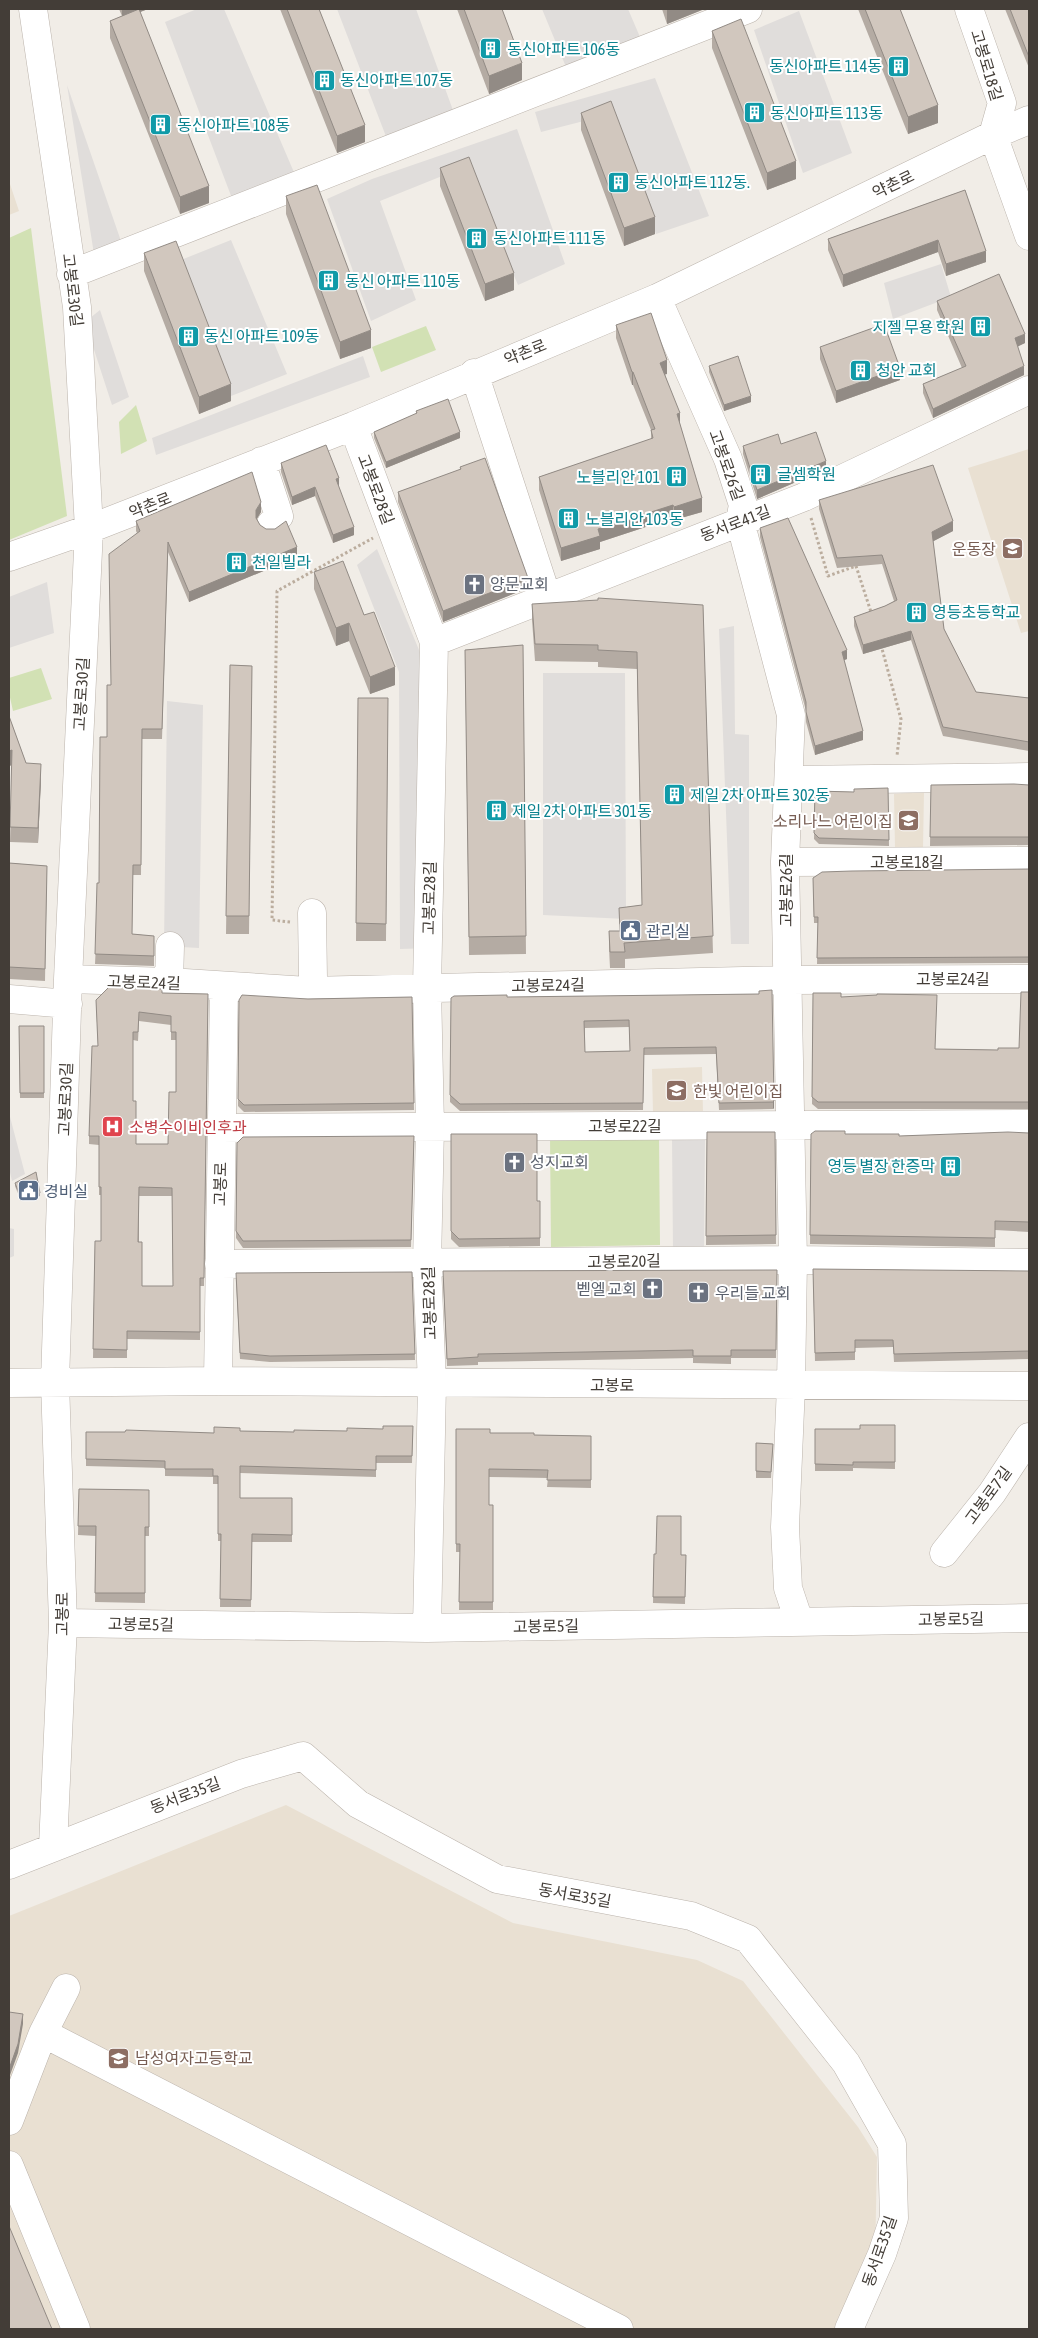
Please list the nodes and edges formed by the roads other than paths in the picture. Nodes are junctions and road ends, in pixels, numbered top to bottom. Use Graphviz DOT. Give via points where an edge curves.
graph roads {
  1 [pos="34,9"];
  2 [pos="748,9"];
  3 [pos="969,9"];
  4 [pos="1029,120"];
  5 [pos="994,135"];
  6 [pos="1029,236"];
  7 [pos="71,274"];
  8 [pos="657,298"];
  9 [pos="474,373"];
  10 [pos="1029,390"];
  11 [pos="352,426"];
  12 [pos="261,461"];
  13 [pos="740,521"];
  14 [pos="271,524"];
  15 [pos="88,529"];
  16 [pos="9,558"];
  17 [pos="547,597"];
  18 [pos="434,642"];
  19 [pos="1029,777"];
  20 [pos="790,780"];
  21 [pos="1029,861"];
  22 [pos="785,862"];
  23 [pos="312,920"];
  24 [pos="170,946"];
  25 [pos="1029,979"];
  26 [pos="788,980"];
  27 [pos="169,982"];
  28 [pos="224,986"];
  29 [pos="427,988"];
  30 [pos="308,991"];
  31 [pos="9,999"];
  32 [pos="68,1001"];
  33 [pos="9,1014"];
  34 [pos="1029,1124"];
  35 [pos="789,1125"];
  36 [pos="430,1126"];
  37 [pos="221,1128"];
  38 [pos="793,1260"];
  39 [pos="427,1263"];
  40 [pos="1029,1263"];
  41 [pos="219,1264"];
  42 [pos="218,1381"];
  43 [pos="55,1382"];
  44 [pos="9,1383"];
  45 [pos="432,1384"];
  46 [pos="791,1386"];
  47 [pos="1029,1386"];
  48 [pos="1029,1436"];
  49 [pos="944,1553"];
  50 [pos="1029,1618"];
  51 [pos="799,1621"];
  52 [pos="63,1623"];
  53 [pos="428,1628"];
  54 [pos="53,1847"];
  55 [pos="9,1865"];
  56 [pos="66,1988"];
  57 [pos="43,2033"];
  58 [pos="9,2121"];
  59 [pos="9,2165"];
  60 [pos="76,2329"];
  61 [pos="619,2329"];
  62 [pos="849,2329"];
  1 -- 7 [label="street, 고봉로30길"];
  2 -- 7 [label="street"];
  3 -- 5 [label="street, 고봉로18길" via="1002,103"];
  4 -- 5 [label="street, 약촌로"];
  5 -- 6 [label="street"];
  5 -- 8 [label="street, 약촌로"];
  7 -- 15 [label="street, 고봉로30길" via="77,307"];
  8 -- 9 [label="street, 약촌로"];
  8 -- 13 [label="street, 고봉로26길" via="728,459 743,505"];
  9 -- 11 [label="street, 약촌로"];
  9 -- 17 [label="street"];
  10 -- 13 [label="street, 동서로41길" via="804,497"];
  11 -- 12 [label="street, 약촌로"];
  11 -- 18 [label="street, 고봉로28길"];
  12 -- 14 [label="street" via="279,516"];
  12 -- 15 [label="street, 약촌로"];
  13 -- 17 [label="street, 동서로41길"];
  13 -- 20 [label="street, 고봉로26길" via="791,715"];
  15 -- 16 [label="street, 약촌로"];
  15 -- 32 [label="street, 고봉로30길"];
  17 -- 18 [label="street, 동서로41길"];
  18 -- 29 [label="street, 고봉로28길"];
  19 -- 20 [label="street"];
  20 -- 22 [label="street, 고봉로26길"];
  21 -- 22 [label="street, 고봉로18길"];
  22 -- 26 [label="street, 고봉로26길"];
  23 -- 30 [label="street" via="313,979"];
  24 -- 27 [label="street"];
  25 -- 26 [label="street, 고봉로24길"];
  26 -- 29 [label="street, 고봉로24길"];
  26 -- 35 [label="street, 고봉로26길"];
  27 -- 28 [label="street, 고봉로24길"];
  27 -- 32 [label="street, 고봉로24길"];
  28 -- 30 [label="street, 고봉로24길"];
  28 -- 37 [label="street, 고봉로"];
  29 -- 30 [label="street, 고봉로24길"];
  29 -- 36 [label="street, 고봉로28길"];
  31 -- 32 [label="street"];
  32 -- 33 [label="street"];
  32 -- 43 [label="street, 고봉로30길"];
  34 -- 35 [label="street, 고봉로22길"];
  35 -- 36 [label="street, 고봉로22길"];
  35 -- 38 [label="street, 고봉로26길"];
  36 -- 37 [label="street, 고봉로22길"];
  36 -- 39 [label="street, 고봉로28길"];
  37 -- 41 [label="street, 고봉로"];
  38 -- 39 [label="street, 고봉로20길"];
  38 -- 40 [label="street, 고봉로20길"];
  38 -- 46 [label="street, 고봉로26길"];
  39 -- 41 [label="street, 고봉로20길"];
  39 -- 45 [label="street, 고봉로28길"];
  41 -- 42 [label="street, 고봉로"];
  42 -- 43 [label="street, 고봉로"];
  42 -- 45 [label="street, 고봉로"];
  43 -- 44 [label="street, 고봉로"];
  43 -- 52 [label="street, 고봉로"];
  45 -- 46 [label="street, 고봉로"];
  45 -- 53 [label="street"];
  46 -- 47 [label="street, 고봉로"];
  46 -- 51 [label="street" via="785,1527 788,1588"];
  48 -- 49 [label="street, 고봉로7길" via="992,1493"];
  50 -- 51 [label="street, 고봉로5길"];
  51 -- 53 [label="street, 고봉로5길"];
  52 -- 53 [label="street, 고봉로5길"];
  52 -- 54 [label="street, 고봉로"];
  54 -- 55 [label="street, 동서로35길"];
  54 -- 62 [label="street, 동서로35길" via="241,1774 303,1756 358,1804 497,1879 690,1916 748,1939 846,2063 892,2144 894,2218"];
  56 -- 57 [label="street"];
  57 -- 58 [label="street"];
  57 -- 61 [label="street"];
  59 -- 60 [label="street"];
}
